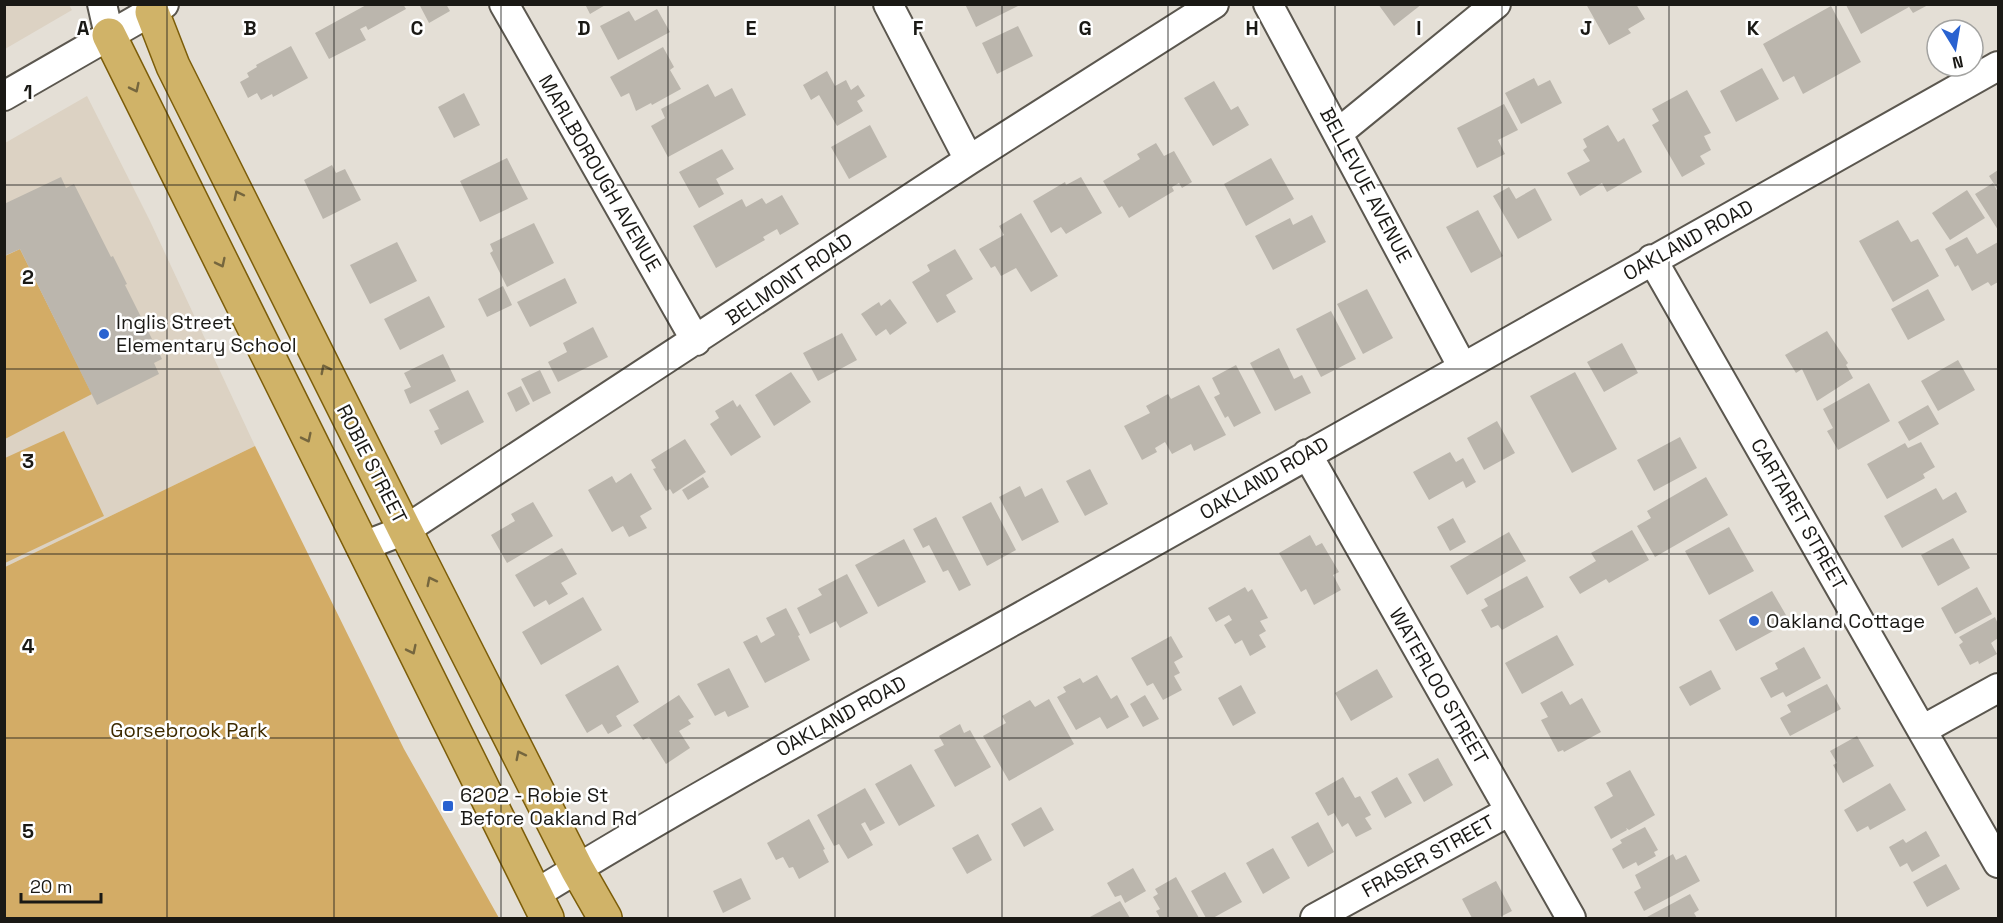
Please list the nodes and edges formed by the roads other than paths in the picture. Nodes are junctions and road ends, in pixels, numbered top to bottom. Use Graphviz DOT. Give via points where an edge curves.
graph roads {
  1 [pos="504,4"];
  2 [pos="888,4"];
  3 [pos="1214,4"];
  4 [pos="1268,4"];
  5 [pos="1496,4"];
  6 [pos="154,7"];
  7 [pos="106,20"];
  8 [pos="1998,66"];
  9 [pos="4,96"];
  10 [pos="1338,133"];
  11 [pos="969,160"];
  12 [pos="1652,259"];
  13 [pos="696,341"];
  14 [pos="1462,366"];
  15 [pos="1307,454"];
  16 [pos="405,530"];
  17 [pos="361,547"];
  18 [pos="1998,688"];
  19 [pos="1922,730"];
  20 [pos="1510,811"];
  21 [pos="1998,863"];
  22 [pos="577,868"];
  23 [pos="540,907"];
  24 [pos="605,918"];
  25 [pos="1315,918"];
  26 [pos="1571,918"];
  1 -- 13 [label="street, MARLBOROUGH AVENUE"];
  2 -- 11 [label="street"];
  3 -- 11 [label="street, BELMONT ROAD"];
  4 -- 10 [label="street, BELLEVUE AVENUE"];
  5 -- 10 [label="street"];
  6 -- 7 [label="street"];
  16 -- 6 [label="main road, ROBIE STREET, one-way" via="173,66"];
  7 -- 9 [label="street"];
  7 -- 17 [label="main road, one-way"];
  8 -- 12 [label="street, OAKLAND ROAD"];
  10 -- 14 [label="street, BELLEVUE AVENUE"];
  11 -- 13 [label="street, BELMONT ROAD"];
  12 -- 14 [label="street, OAKLAND ROAD"];
  12 -- 19 [label="street, CARTARET STREET"];
  13 -- 16 [label="street, BELMONT ROAD"];
  14 -- 15 [label="street, OAKLAND ROAD"];
  15 -- 20 [label="street, WATERLOO STREET"];
  15 -- 22 [label="street, OAKLAND ROAD"];
  16 -- 17 [label="street, BELMONT ROAD"];
  22 -- 16 [label="main road, ROBIE STREET, one-way"];
  17 -- 23 [label="main road, one-way"];
  18 -- 19 [label="street"];
  19 -- 21 [label="street, CARTARET STREET"];
  20 -- 25 [label="street, FRASER STREET"];
  20 -- 26 [label="street, WATERLOO STREET"];
  22 -- 23 [label="street, OAKLAND ROAD"];
  22 -- 24 [label="main road, ROBIE STREET"];
}
